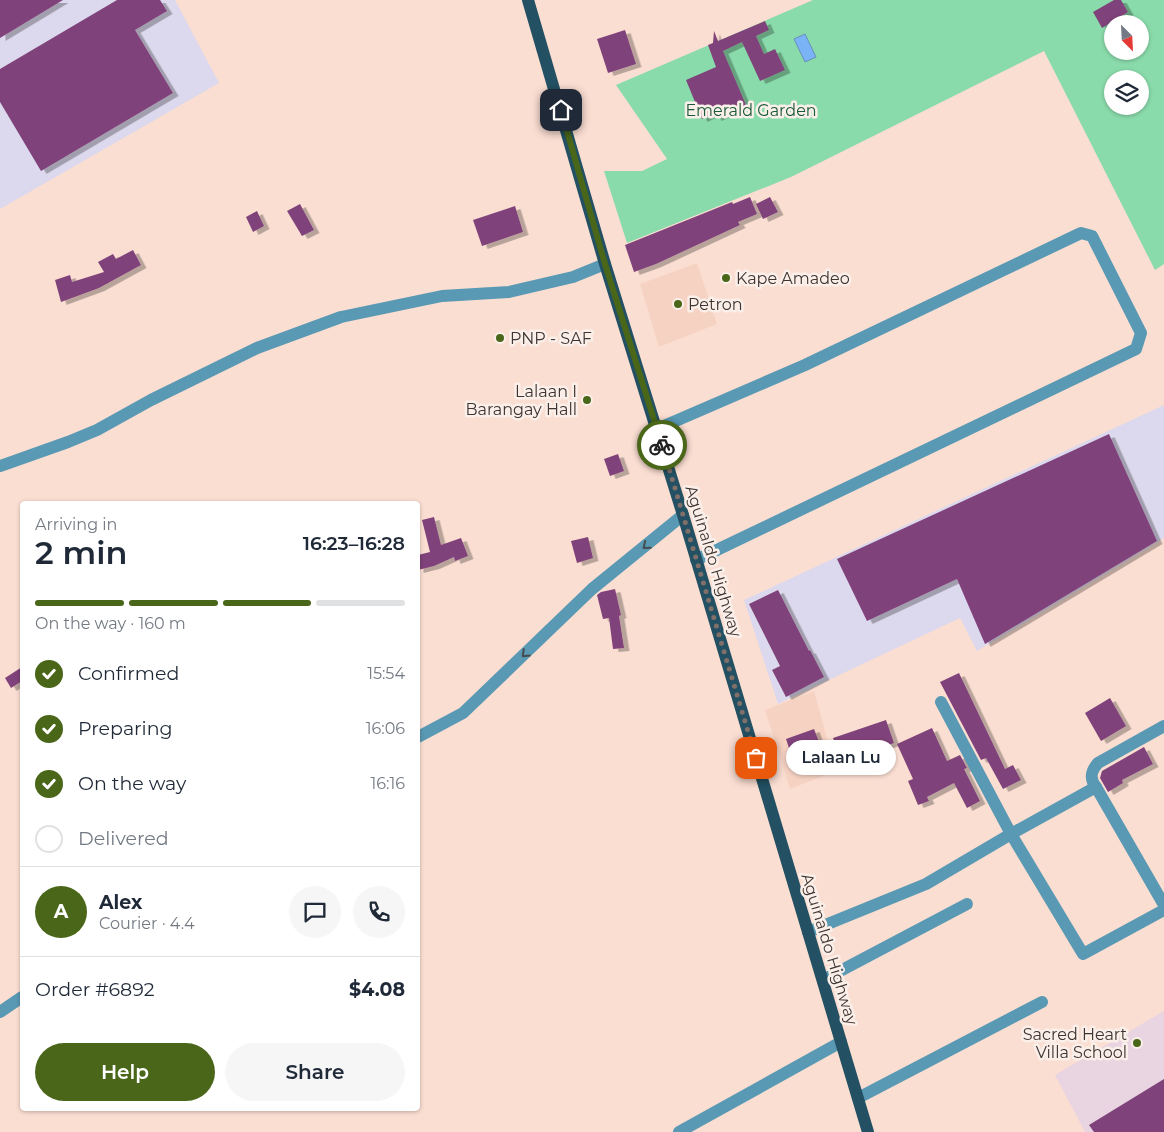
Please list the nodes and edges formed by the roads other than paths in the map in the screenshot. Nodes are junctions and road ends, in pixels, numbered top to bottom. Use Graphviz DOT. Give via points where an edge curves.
graph roads {
  1 [pos="528,0"];
  2 [pos="605,264"];
  3 [pos="657,429"];
  4 [pos="0,466"];
  5 [pos="683,515"];
  6 [pos="696,560"];
  7 [pos="941,702"];
  8 [pos="1164,726"];
  9 [pos="420,736"];
  10 [pos="1096,787"];
  11 [pos="1011,834"];
  12 [pos="967,904"];
  13 [pos="1164,905"];
  14 [pos="1164,910"];
  15 [pos="808,932"];
  16 [pos="823,980"];
  17 [pos="20,998"];
  18 [pos="1042,1002"];
  19 [pos="0,1012"];
  20 [pos="841,1042"];
  21 [pos="858,1098"];
  22 [pos="679,1132"];
  23 [pos="868,1132"];
  1 -- 2 [label="main road, Aguinaldo Highway"];
  2 -- 3 [label="main road, Aguinaldo Highway"];
  2 -- 4 [label="street" via="573,277 510,292 442,296 340,317 257,348 97,430"];
  3 -- 5 [label="main road, Aguinaldo Highway"];
  3 -- 6 [label="street" via="805,365 1081,233 1092,236 1141,333 1136,350"];
  5 -- 6 [label="main road, Aguinaldo Highway"];
  5 -- 9 [label="street, one-way" via="592,589 464,713"];
  6 -- 15 [label="main road, Aguinaldo Highway"];
  7 -- 11 [label="street"];
  8 -- 10 [label="street" via="1098,763 1092,773"];
  10 -- 11 [label="street"];
  10 -- 13 [label="street"];
  11 -- 14 [label="street" via="1083,954"];
  11 -- 15 [label="street" via="926,884"];
  12 -- 16 [label="street"];
  15 -- 16 [label="main road, Aguinaldo Highway"];
  16 -- 20 [label="main road, Aguinaldo Highway"];
  17 -- 19 [label="street"];
  18 -- 21 [label="street"];
  20 -- 21 [label="main road, Aguinaldo Highway"];
  20 -- 22 [label="street"];
  21 -- 23 [label="main road, Aguinaldo Highway"];
}
